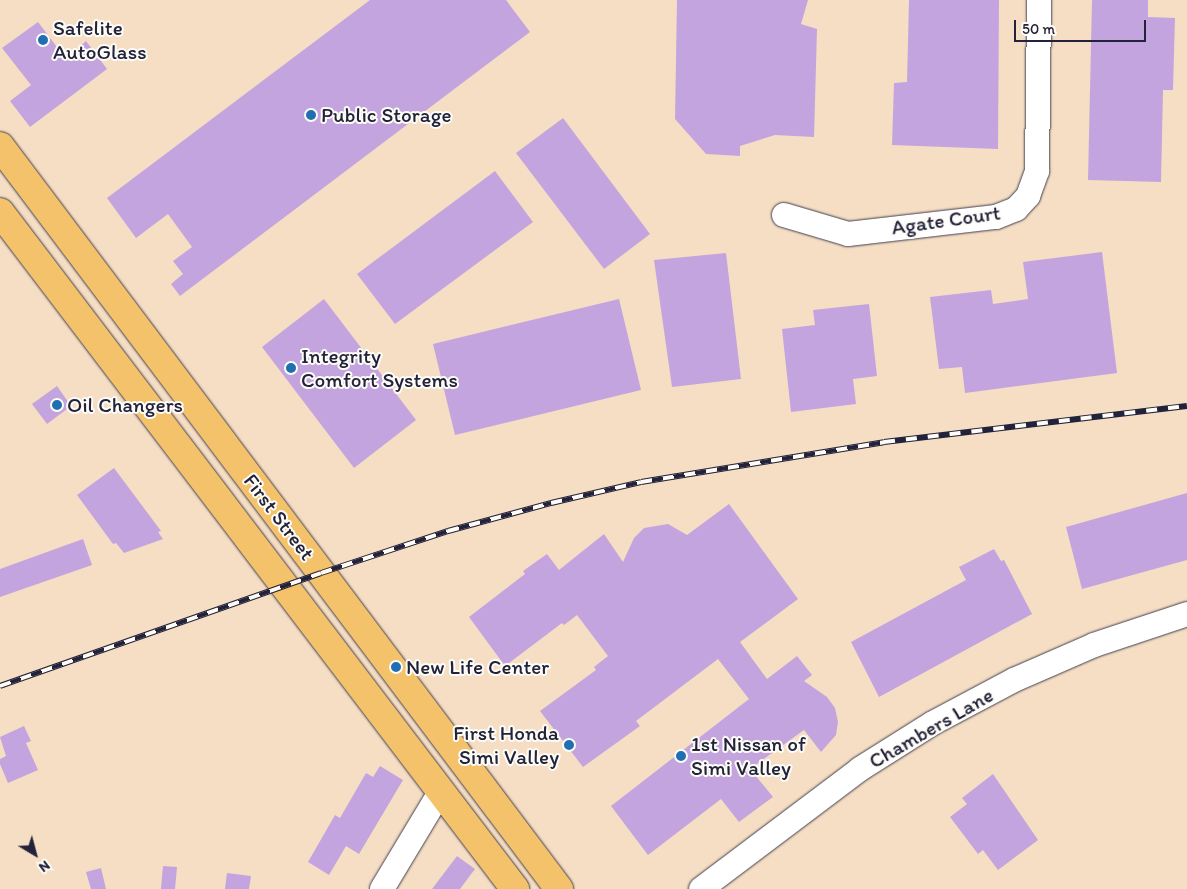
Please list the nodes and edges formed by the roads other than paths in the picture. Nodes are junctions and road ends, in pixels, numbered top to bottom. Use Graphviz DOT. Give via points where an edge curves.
graph roads {
  1 [pos="1040,0"];
  2 [pos="0,146"];
  3 [pos="0,212"];
  4 [pos="784,215"];
  5 [pos="1187,614"];
  6 [pos="459,756"];
  7 [pos="441,791"];
  8 [pos="382,889"];
  9 [pos="515,889"];
  10 [pos="559,889"];
  11 [pos="701,889"];
  1 -- 4 [label="street, Agate Court" via="1037,171 1028,196 1016,209 996,217 848,234"];
  2 -- 6 [label="main road, First Street"];
  3 -- 7 [label="main road, First Street"];
  5 -- 11 [label="street, Chambers Lane" via="1086,649 1014,680 933,723 860,769"];
  6 -- 7 [label="main road"];
  6 -- 10 [label="main road, First Street"];
  7 -- 8 [label="street"];
  7 -- 9 [label="main road, First Street"];
}
